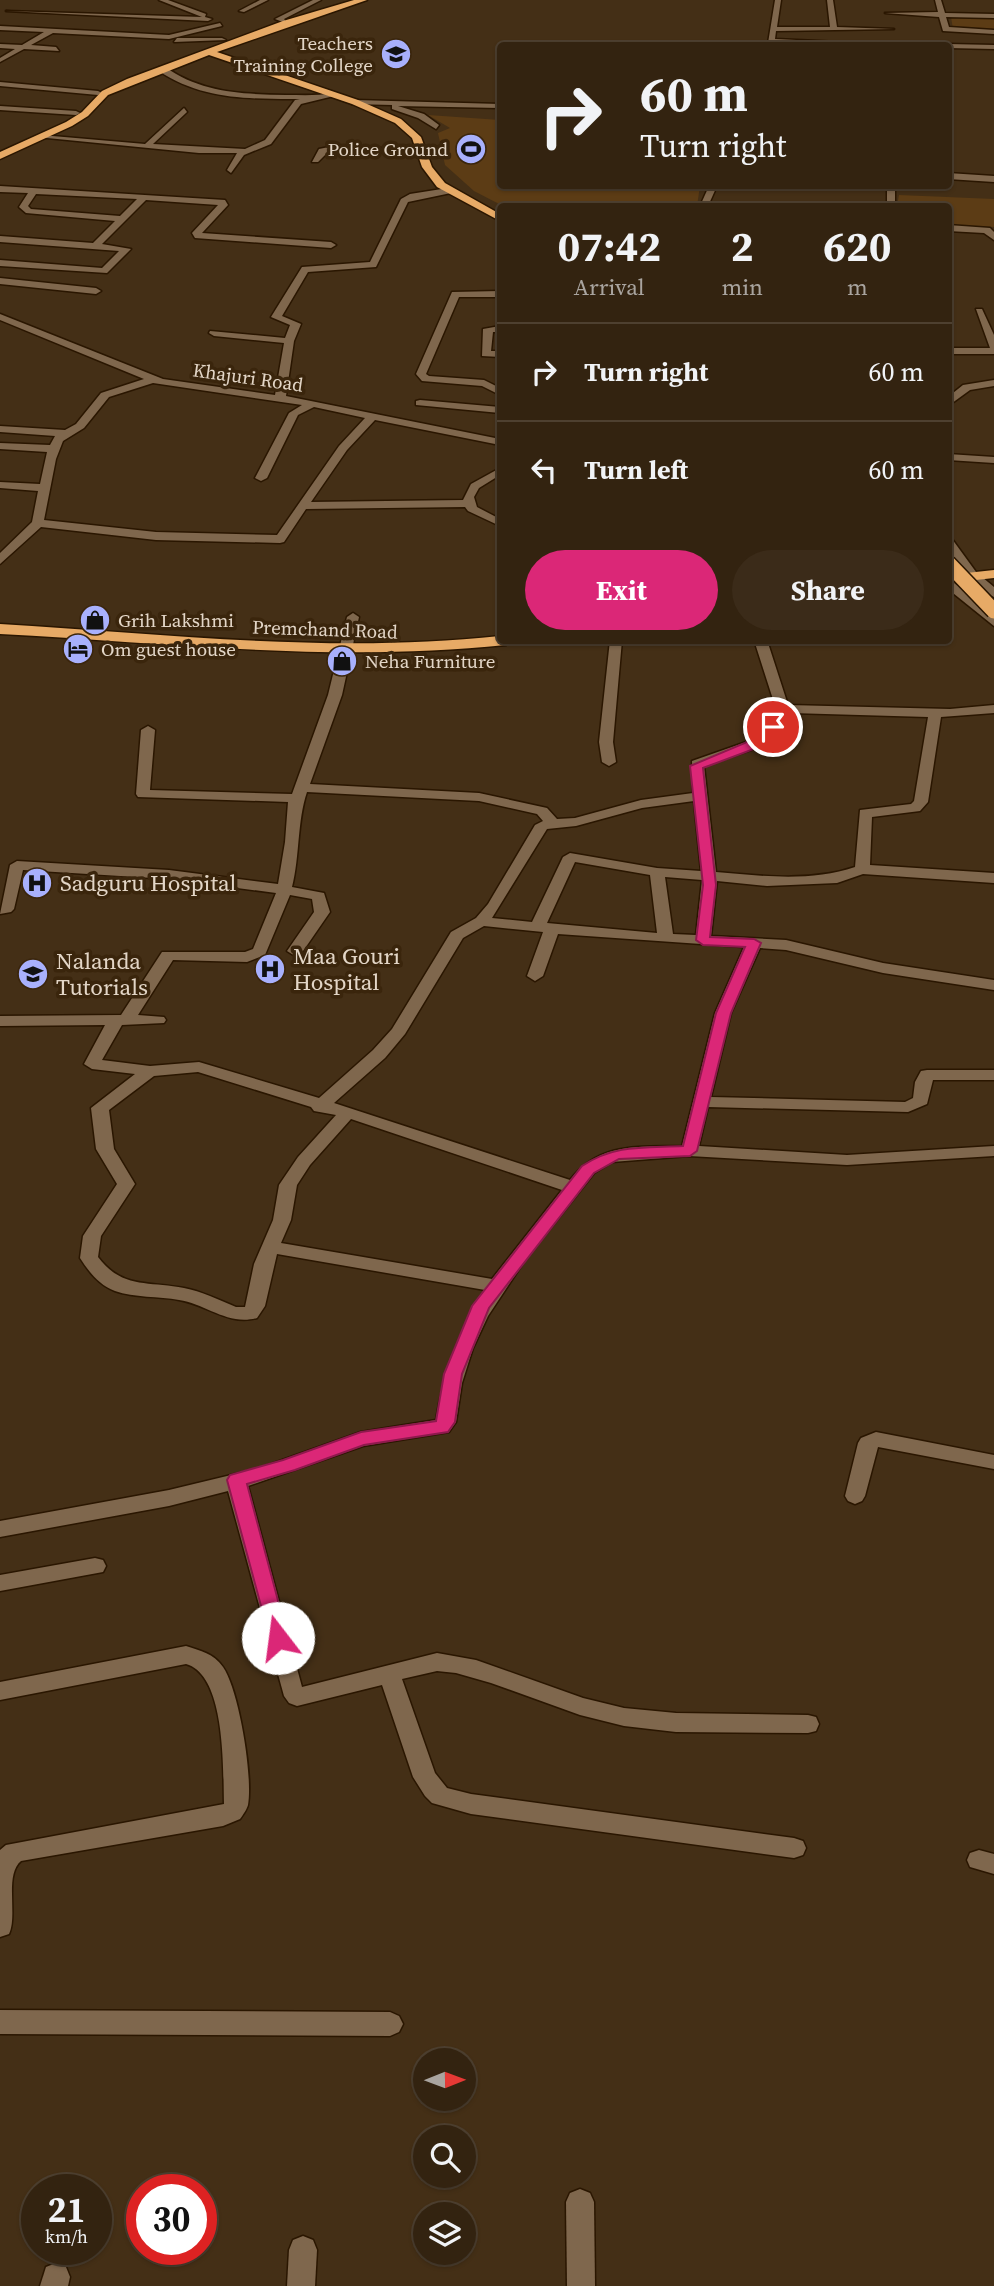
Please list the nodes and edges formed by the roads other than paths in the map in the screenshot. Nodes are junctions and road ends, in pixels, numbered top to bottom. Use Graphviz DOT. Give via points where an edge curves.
graph roads {
  1 [pos="162,0"];
  2 [pos="265,0"];
  3 [pos="318,0"];
  4 [pos="363,0"];
  5 [pos="779,0"];
  6 [pos="830,0"];
  7 [pos="886,0"];
  8 [pos="938,1"];
  9 [pos="953,3"];
  10 [pos="9,11"];
  11 [pos="242,11"];
  12 [pos="888,13"];
  13 [pos="942,15"];
  14 [pos="994,16"];
  15 [pos="216,22"];
  16 [pos="286,23"];
  17 [pos="0,28"];
  18 [pos="834,28"];
  19 [pos="773,29"];
  20 [pos="890,29"];
  21 [pos="53,30"];
  22 [pos="994,32"];
  23 [pos="90,41"];
  24 [pos="770,42"];
  25 [pos="891,42"];
  26 [pos="0,46"];
  27 [pos="952,46"];
  28 [pos="26,47"];
  29 [pos="994,47"];
  30 [pos="56,49"];
  31 [pos="213,49"];
  32 [pos="1,60"];
  33 [pos="162,69"];
  34 [pos="0,83"];
  35 [pos="98,93"];
  36 [pos="334,95"];
  37 [pos="311,97"];
  38 [pos="355,102"];
  39 [pos="382,102"];
  40 [pos="497,106"];
  41 [pos="0,108"];
  42 [pos="184,110"];
  43 [pos="76,113"];
  44 [pos="408,128"];
  45 [pos="41,137"];
  46 [pos="0,146"];
  47 [pos="11,146"];
  48 [pos="147,146"];
  49 [pos="422,150"];
  50 [pos="247,151"];
  51 [pos="0,154"];
  52 [pos="315,160"];
  53 [pos="231,170"];
  54 [pos="952,176"];
  55 [pos="994,179"];
  56 [pos="0,189"];
  57 [pos="448,191"];
  58 [pos="33,192"];
  59 [pos="144,197"];
  60 [pos="497,216"];
  61 [pos="122,219"];
  62 [pos="952,228"];
  63 [pos="994,238"];
  64 [pos="2,241"];
  65 [pos="331,245"];
  66 [pos="95,246"];
  67 [pos="0,263"];
  68 [pos="0,281"];
  69 [pos="96,291"];
  70 [pos="497,294"];
  71 [pos="979,311"];
  72 [pos="0,317"];
  73 [pos="497,329"];
  74 [pos="214,333"];
  75 [pos="289,341"];
  76 [pos="994,349"];
  77 [pos="952,351"];
  78 [pos="497,354"];
  79 [pos="154,379"];
  80 [pos="994,383"];
  81 [pos="497,390"];
  82 [pos="280,399"];
  83 [pos="952,400"];
  84 [pos="420,403"];
  85 [pos="312,404"];
  86 [pos="497,410"];
  87 [pos="373,416"];
  88 [pos="0,429"];
  89 [pos="68,433"];
  90 [pos="497,441"];
  91 [pos="0,446"];
  92 [pos="53,448"];
  93 [pos="952,457"];
  94 [pos="994,460"];
  95 [pos="497,473"];
  96 [pos="261,478"];
  97 [pos="0,485"];
  98 [pos="46,488"];
  99 [pos="468,503"];
  100 [pos="304,506"];
  101 [pos="497,522"];
  102 [pos="38,523"];
  103 [pos="952,548"];
  104 [pos="0,560"];
  105 [pos="952,567"];
  106 [pos="994,574"];
  107 [pos="972,575"];
  108 [pos="952,579"];
  109 [pos="952,584"];
  110 [pos="994,593"];
  111 [pos="994,611"];
  112 [pos="353,617"];
  113 [pos="994,622"];
  114 [pos="0,627"];
  115 [pos="497,641"];
  116 [pos="616,644"];
  117 [pos="761,644"];
  118 [pos="345,649"];
  119 [pos="783,709"];
  120 [pos="994,709"];
  121 [pos="935,712"];
  122 [pos="148,730"];
  123 [pos="609,762"];
  124 [pos="299,794"];
  125 [pos="700,796"];
  126 [pos="552,822"];
  127 [pos="862,869"];
  128 [pos="657,872"];
  129 [pos="708,876"];
  130 [pos="994,878"];
  131 [pos="285,889"];
  132 [pos="0,909"];
  133 [pos="481,921"];
  134 [pos="545,928"];
  135 [pos="666,939"];
  136 [pos="703,940"];
  137 [pos="754,943"];
  138 [pos="295,951"];
  139 [pos="535,976"];
  140 [pos="994,985"];
  141 [pos="158,1020"];
  142 [pos="0,1021"];
  143 [pos="121,1021"];
  144 [pos="150,1071"];
  145 [pos="994,1075"];
  146 [pos="702,1102"];
  147 [pos="320,1107"];
  148 [pos="346,1114"];
  149 [pos="690,1151"];
  150 [pos="994,1151"];
  151 [pos="574,1188"];
  152 [pos="270,1247"];
  153 [pos="495,1286"];
  154 [pos="994,1462"];
  155 [pos="236,1480"];
  156 [pos="855,1496"];
  157 [pos="0,1529"];
  158 [pos="95,1566"];
  159 [pos="0,1583"];
  160 [pos="390,1673"];
  161 [pos="0,1691"];
  162 [pos="808,1724"];
  163 [pos="794,1848"];
  164 [pos="0,1892"];
  165 [pos="0,1903"];
  166 [pos="0,1926"];
  167 [pos="0,2022"];
  168 [pos="390,2024"];
  169 [pos="580,2202"];
  170 [pos="303,2250"];
  171 [pos="301,2286"];
  172 [pos="581,2286"];
  1 -- 15 [label="street"];
  2 -- 11 [label="street"];
  3 -- 16 [label="street" via="279,19"];
  4 -- 16 [label="highway"];
  5 -- 19 [label="street"];
  6 -- 18 [label="street"];
  7 -- 12 [label="street"];
  8 -- 9 [label="street"];
  8 -- 13 [label="street"];
  10 -- 15 [label="street"];
  12 -- 13 [label="street"];
  12 -- 20 [label="street"];
  13 -- 14 [label="street"];
  13 -- 22 [label="street" via="949,31"];
  15 -- 21 [label="street" via="169,37"];
  15 -- 31 [label="street"];
  16 -- 31 [label="highway"];
  17 -- 21 [label="street"];
  18 -- 19 [label="street"];
  18 -- 20 [label="street"];
  19 -- 24 [label="street"];
  20 -- 25 [label="street"];
  21 -- 28 [label="street"];
  23 -- 31 [label="street"];
  26 -- 28 [label="street"];
  27 -- 29 [label="street"];
  28 -- 30 [label="street"];
  28 -- 32 [label="street"];
  31 -- 33 [label="highway"];
  31 -- 35 [label="highway" via="122,80"];
  31 -- 36 [label="highway" via="274,80"];
  33 -- 37 [label="street" via="182,84 206,91"];
  33 -- 45 [label="highway" via="115,88 85,114"];
  34 -- 35 [label="street"];
  35 -- 43 [label="highway"];
  36 -- 37 [label="street"];
  36 -- 38 [label="highway"];
  37 -- 50 [label="street" via="298,102 268,142"];
  38 -- 39 [label="street"];
  38 -- 44 [label="highway"];
  39 -- 40 [label="street"];
  39 -- 44 [label="street" via="421,116 436,127"];
  41 -- 43 [label="street"];
  42 -- 48 [label="street"];
  43 -- 47 [label="highway"];
  44 -- 49 [label="highway"];
  45 -- 48 [label="street"];
  45 -- 51 [label="highway"];
  46 -- 47 [label="street"];
  47 -- 51 [label="highway"];
  48 -- 50 [label="street"];
  49 -- 52 [label="street" via="329,149"];
  49 -- 57 [label="highway" via="427,167"];
  50 -- 53 [label="street"];
  54 -- 55 [label="street"];
  56 -- 58 [label="street"];
  57 -- 60 [label="highway"];
  57 -- 75 [label="street" via="404,201 373,265 305,269 276,317 296,324"];
  58 -- 59 [label="street"];
  58 -- 61 [label="street" via="24,205 29,211"];
  59 -- 61 [label="street"];
  59 -- 65 [label="street" via="225,203 195,235"];
  61 -- 66 [label="street"];
  62 -- 63 [label="street" via="987,230"];
  64 -- 66 [label="street"];
  66 -- 67 [label="street" via="126,248 104,271"];
  68 -- 69 [label="street"];
  70 -- 81 [label="street" via="454,293 421,374 426,379 484,383"];
  71 -- 76 [label="street"];
  72 -- 79 [label="street, Khajuri Road"];
  73 -- 78 [label="street" via="488,329 486,354"];
  74 -- 75 [label="street"];
  75 -- 82 [label="street"];
  76 -- 77 [label="street"];
  79 -- 82 [label="street, Khajuri Road"];
  79 -- 89 [label="street" via="105,395 80,426"];
  80 -- 83 [label="street" via="967,387"];
  82 -- 85 [label="street, Khajuri Road"];
  84 -- 86 [label="street"];
  85 -- 87 [label="street, Khajuri Road"];
  85 -- 96 [label="street" via="294,413"];
  87 -- 90 [label="street, Khajuri Road"];
  87 -- 100 [label="street" via="343,449"];
  88 -- 89 [label="street"];
  89 -- 92 [label="street"];
  91 -- 92 [label="street"];
  92 -- 98 [label="street"];
  93 -- 94 [label="street"];
  95 -- 99 [label="street" via="475,486"];
  97 -- 98 [label="street"];
  98 -- 102 [label="street"];
  99 -- 100 [label="street"];
  99 -- 101 [label="street"];
  100 -- 102 [label="street" via="280,539 156,536"];
  102 -- 104 [label="street"];
  103 -- 107 [label="street"];
  105 -- 111 [label="highway, bridge"];
  106 -- 107 [label="highway"];
  107 -- 108 [label="highway"];
  107 -- 110 [label="street"];
  109 -- 113 [label="street"];
  112 -- 118 [label="street"];
  114 -- 118 [label="highway, Premchand Road"];
  115 -- 118 [label="highway, Premchand Road"];
  116 -- 123 [label="street" via="606,741"];
  117 -- 119 [label="street"];
  118 -- 124 [label="street" via="335,695"];
  119 -- 121 [label="street"];
  119 -- 125 [label="street" via="785,716 754,744 697,764"];
  120 -- 121 [label="street"];
  121 -- 127 [label="street" via="921,803 865,813"];
  122 -- 124 [label="street" via="143,794"];
  124 -- 126 [label="street" via="479,797 542,811"];
  124 -- 131 [label="street"];
  125 -- 126 [label="street" via="641,804 576,822"];
  125 -- 129 [label="street"];
  126 -- 133 [label="street" via="540,827"];
  127 -- 129 [label="street" via="836,878"];
  127 -- 130 [label="street"];
  128 -- 129 [label="street"];
  128 -- 134 [label="street" via="570,857"];
  128 -- 135 [label="street"];
  129 -- 136 [label="street"];
  131 -- 132 [label="street" via="17,865 6,909"];
  131 -- 138 [label="street" via="319,896 322,912"];
  131 -- 143 [label="street" via="281,908 257,954 168,955"];
  133 -- 134 [label="street"];
  133 -- 147 [label="street" via="457,935 399,1031"];
  134 -- 135 [label="street"];
  134 -- 139 [label="street"];
  135 -- 136 [label="street"];
  136 -- 137 [label="street"];
  137 -- 140 [label="street" via="786,944 883,968"];
  137 -- 146 [label="street" via="723,1013"];
  141 -- 143 [label="street"];
  142 -- 143 [label="street"];
  143 -- 144 [label="street" via="92,1064"];
  144 -- 147 [label="street" via="199,1067"];
  144 -- 152 [label="street" via="100,1108 106,1149 126,1184 89,1244 94,1266 120,1286 198,1297 246,1314 254,1310"];
  145 -- 146 [label="street" via="927,1075 921,1100 908,1107"];
  146 -- 149 [label="street"];
  147 -- 148 [label="street"];
  148 -- 151 [label="street"];
  148 -- 152 [label="street" via="293,1175"];
  149 -- 150 [label="street" via="847,1160"];
  149 -- 151 [label="street" via="607,1157 588,1169"];
  151 -- 153 [label="street"];
  152 -- 153 [label="street"];
  153 -- 155 [label="street" via="471,1326 453,1374 444,1425 361,1438"];
  154 -- 156 [label="street" via="876,1439 868,1443"];
  155 -- 157 [label="street" via="88,1515"];
  155 -- 160 [label="street" via="294,1695 308,1696"];
  158 -- 159 [label="street"];
  160 -- 162 [label="street" via="427,1662 445,1662 578,1706 627,1717"];
  160 -- 163 [label="street" via="425,1777 440,1796"];
  161 -- 164 [label="street" via="186,1654 201,1657 213,1668 228,1703 236,1805 223,1816 15,1852 5,1860"];
  165 -- 166 [label="street"];
  167 -- 168 [label="street"];
  169 -- 172 [label="street"];
  170 -- 171 [label="street"];
}
